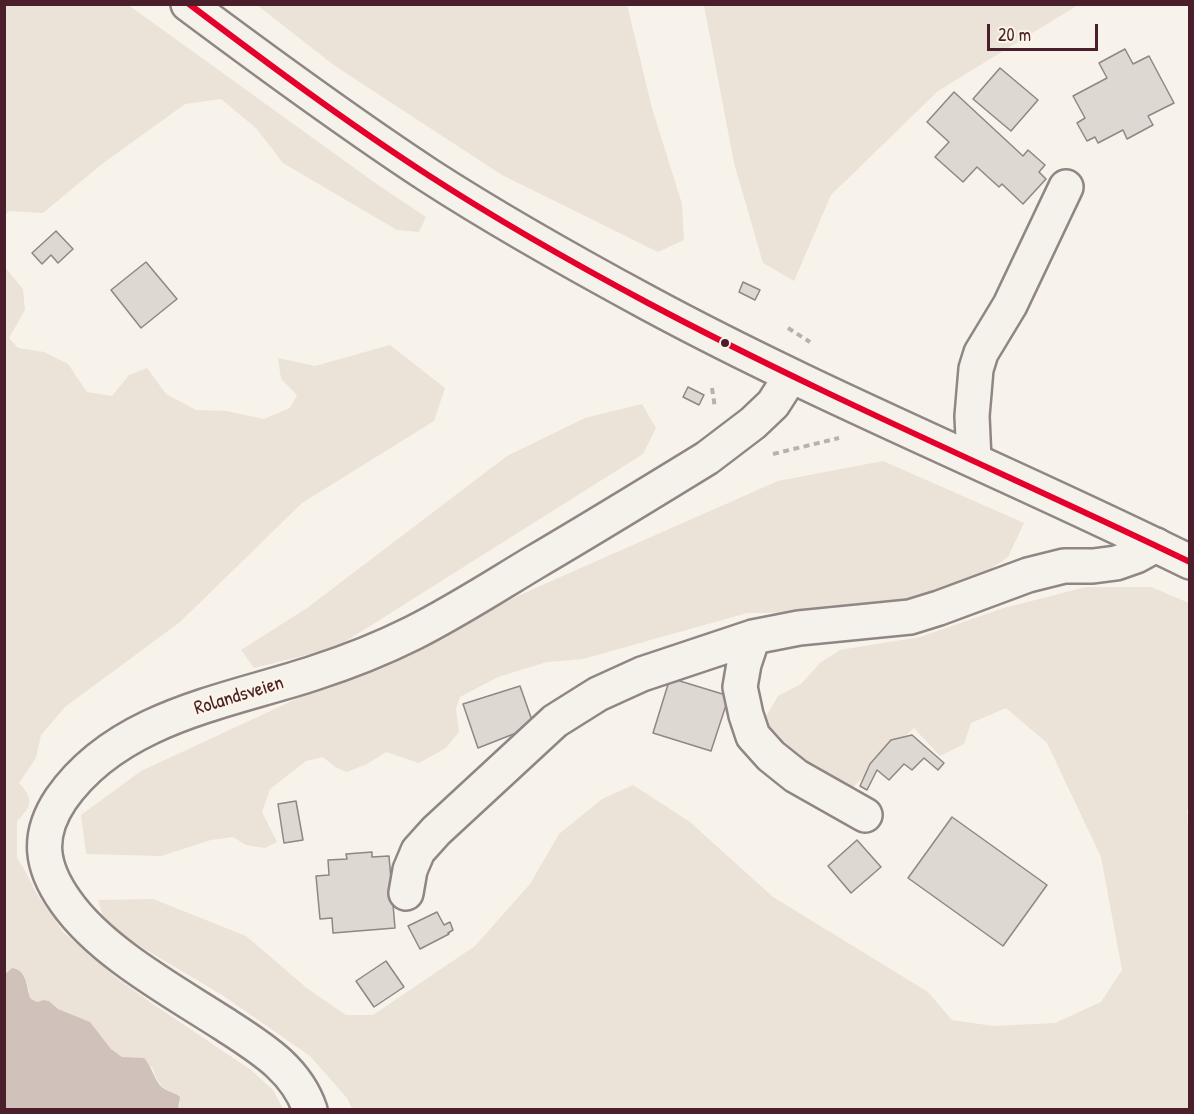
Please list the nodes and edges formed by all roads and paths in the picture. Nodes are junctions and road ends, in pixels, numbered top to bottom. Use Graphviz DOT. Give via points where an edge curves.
graph roads {
  1 [pos="188,4"];
  2 [pos="1066,187"];
  3 [pos="791,376"];
  4 [pos="974,460"];
  5 [pos="1156,545"];
  6 [pos="1190,562"];
  7 [pos="753,637"];
  8 [pos="866,815"];
  9 [pos="406,893"];
  10 [pos="310,1110"];
  1 -- 3 [label="street" via="429,175 649,304"];
  2 -- 4 [label="street" via="1010,305 981,353 972,416"];
  3 -- 4 [label="street"];
  3 -- 10 [label="street, Rolandsveien" via="773,404 734,440 456,610 365,654 152,726 123,742 79,776 52,813 44,846 47,867 82,921 125,958 275,1058 296,1083"];
  4 -- 5 [label="street"];
  5 -- 6 [label="street"];
  5 -- 7 [label="street" via="1116,562 1064,566 1028,575 910,616"];
  7 -- 8 [label="street" via="740,687 753,736 796,776"];
  7 -- 9 [label="street" via="642,674 598,694 555,721 430,838 410,870"];
}
